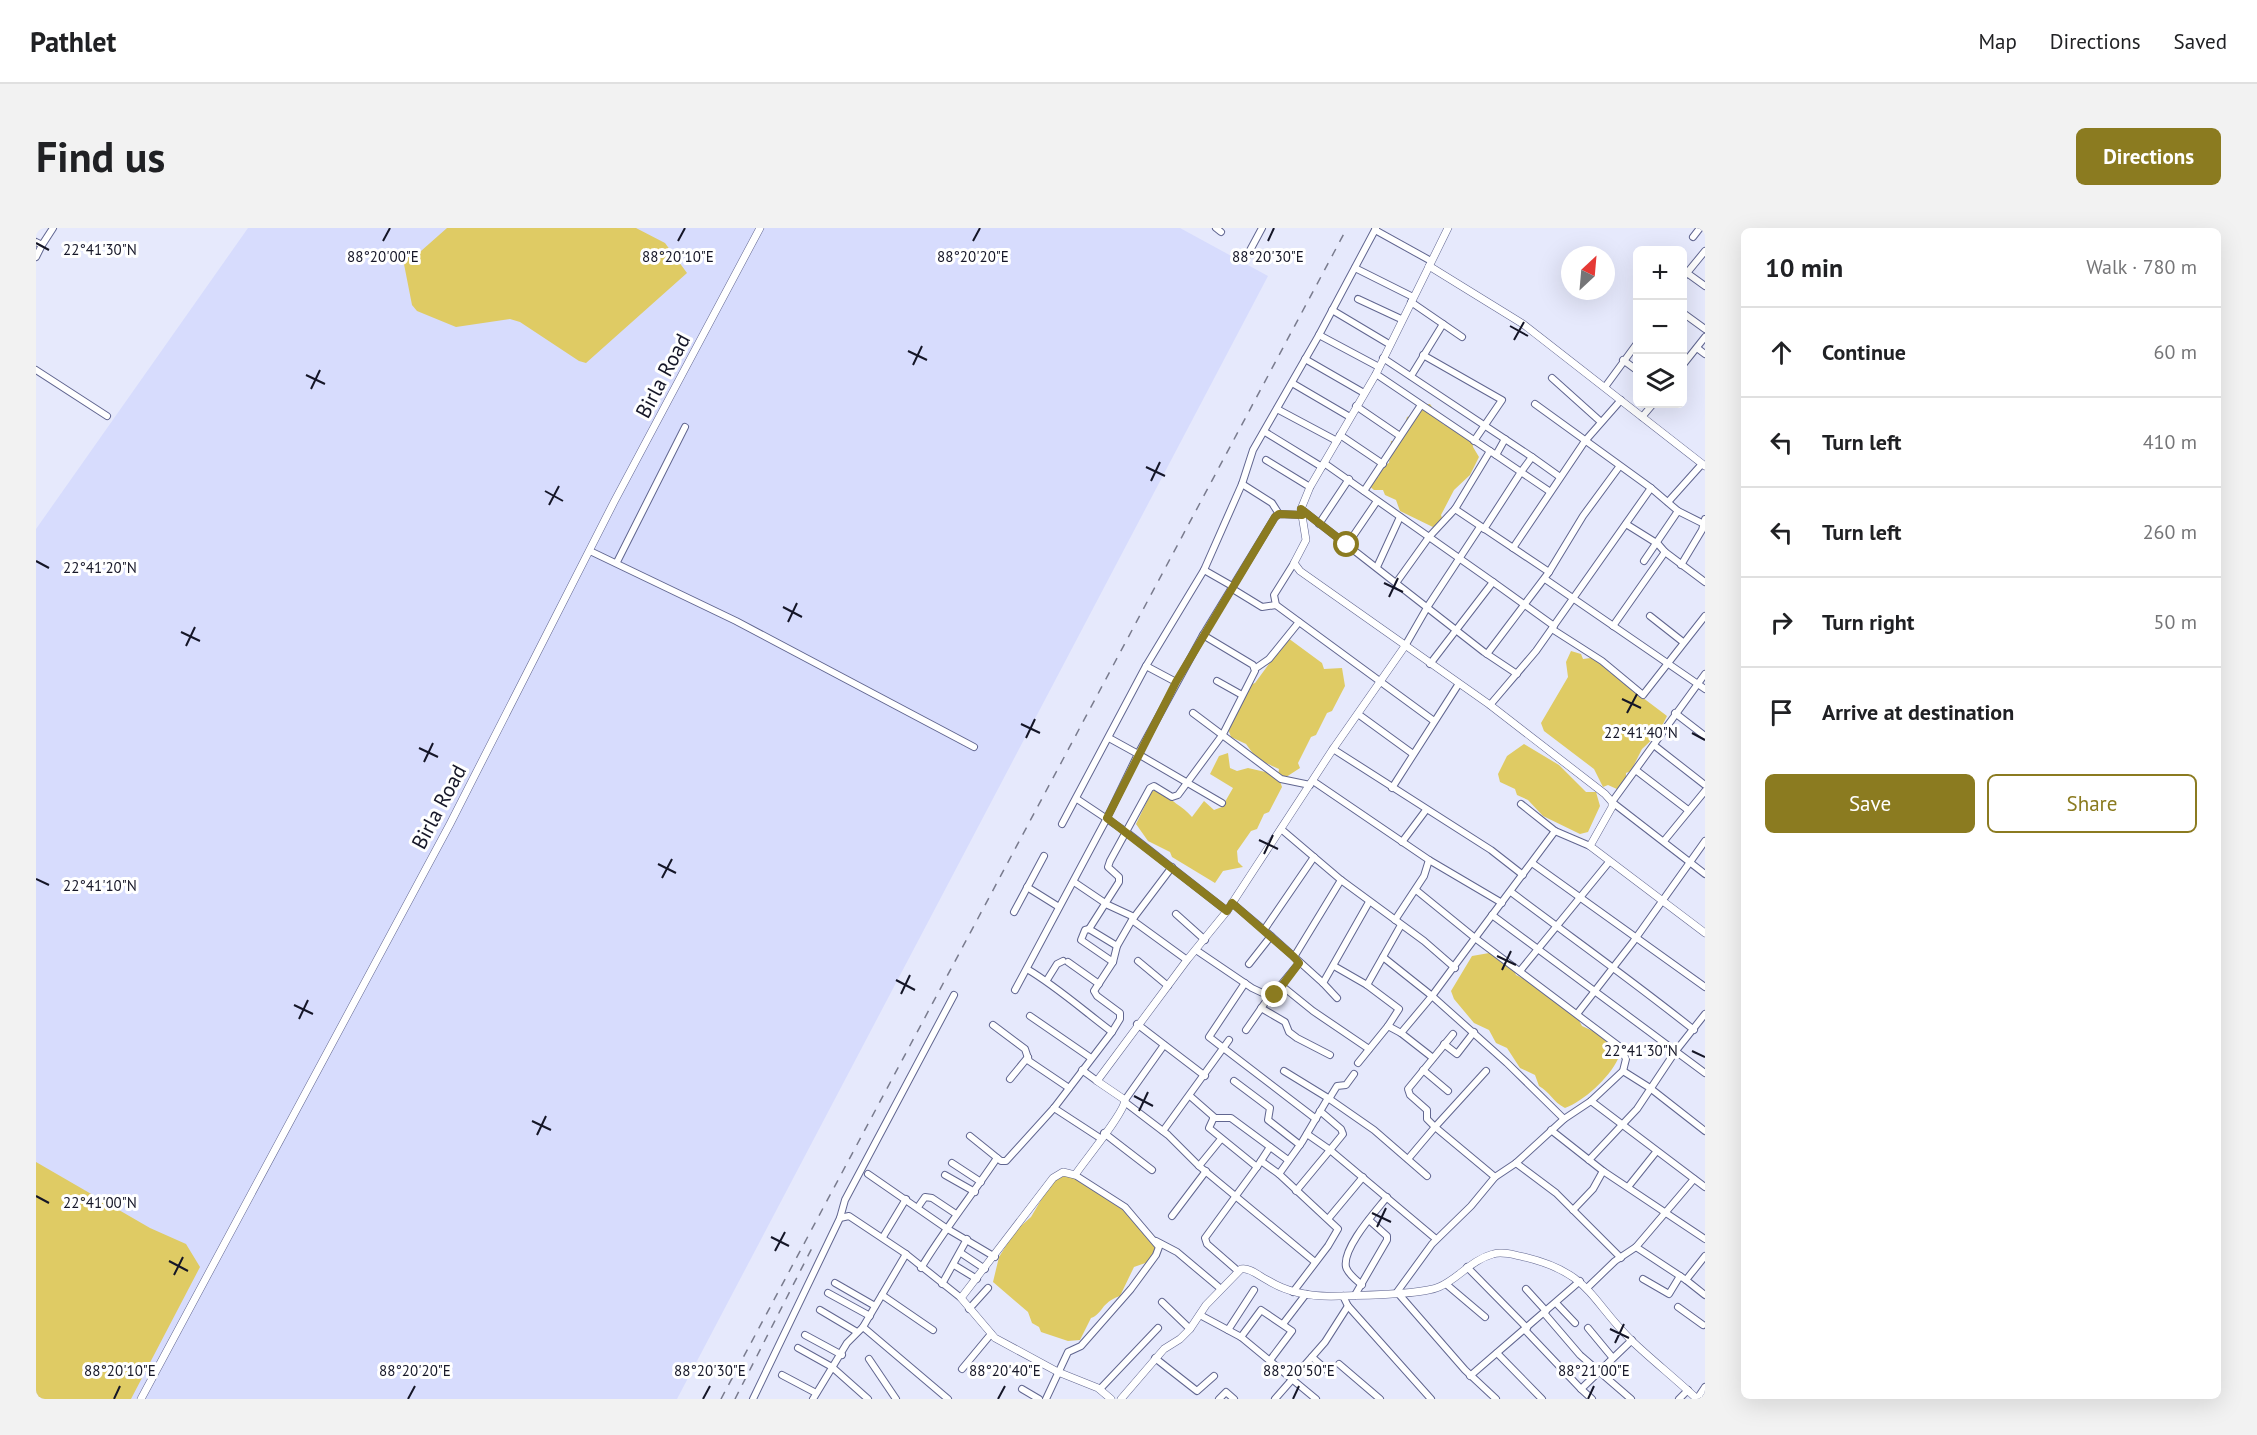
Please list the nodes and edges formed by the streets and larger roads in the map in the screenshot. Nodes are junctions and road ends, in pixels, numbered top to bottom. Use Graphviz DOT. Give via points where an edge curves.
graph roads {
  1 [pos="53,228"];
  2 [pos="760,228"];
  3 [pos="1262,228"];
  4 [pos="1700,228"];
  5 [pos="1375,229"];
  6 [pos="1447,229"];
  7 [pos="1693,237"];
  8 [pos="39,244"];
  9 [pos="1705,251"];
  10 [pos="1247,256"];
  11 [pos="36,257"];
  12 [pos="1430,263"];
  13 [pos="1355,268"];
  14 [pos="1687,274"];
  15 [pos="1687,277"];
  16 [pos="1705,286"];
  17 [pos="1358,299"];
  18 [pos="1412,299"];
  19 [pos="1332,310"];
  20 [pos="1687,316"];
  21 [pos="1401,320"];
  22 [pos="1443,324"];
  23 [pos="1705,329"];
  24 [pos="1319,335"];
  25 [pos="1462,337"];
  26 [pos="1705,337"];
  27 [pos="1389,344"];
  28 [pos="1633,348"];
  29 [pos="1697,348"];
  30 [pos="1705,354"];
  31 [pos="1423,355"];
  32 [pos="1383,358"];
  33 [pos="1305,359"];
  34 [pos="1623,360"];
  35 [pos="1687,360"];
  36 [pos="1633,367"];
  37 [pos="36,370"];
  38 [pos="1377,370"];
  39 [pos="1411,376"];
  40 [pos="1552,378"];
  41 [pos="1292,383"];
  42 [pos="1605,387"];
  43 [pos="1364,393"];
  44 [pos="1621,400"];
  45 [pos="1535,404"];
  46 [pos="1421,405"];
  47 [pos="1356,406"];
  48 [pos="1650,408"];
  49 [pos="1278,409"];
  50 [pos="107,416"];
  51 [pos="1350,417"];
  52 [pos="1642,417"];
  53 [pos="1601,422"];
  54 [pos="1485,425"];
  55 [pos="685,427"];
  56 [pos="1265,432"];
  57 [pos="1400,436"];
  58 [pos="1338,438"];
  59 [pos="1505,439"];
  60 [pos="1474,441"];
  61 [pos="1585,441"];
  62 [pos="1493,453"];
  63 [pos="1532,457"];
  64 [pos="1266,460"];
  65 [pos="1383,464"];
  66 [pos="1323,465"];
  67 [pos="1704,465"];
  68 [pos="1619,467"];
  69 [pos="1521,472"];
  70 [pos="1560,477"];
  71 [pos="1349,479"];
  72 [pos="1242,484"];
  73 [pos="1310,487"];
  74 [pos="1651,488"];
  75 [pos="1364,491"];
  76 [pos="1549,491"];
  77 [pos="1377,501"];
  78 [pos="1668,502"];
  79 [pos="1455,509"];
  80 [pos="1678,511"];
  81 [pos="1301,512"];
  82 [pos="1279,514"];
  83 [pos="1400,517"];
  84 [pos="1704,522"];
  85 [pos="1319,524"];
  86 [pos="1626,524"];
  87 [pos="1482,528"];
  88 [pos="1429,537"];
  89 [pos="1658,544"];
  90 [pos="1347,545"];
  91 [pos="1512,548"];
  92 [pos="590,551"];
  93 [pos="1665,552"];
  94 [pos="1461,559"];
  95 [pos="1644,561"];
  96 [pos="617,562"];
  97 [pos="1294,563"];
  98 [pos="1681,565"];
  99 [pos="1377,567"];
  100 [pos="1204,570"];
  101 [pos="1549,572"];
  102 [pos="1545,579"];
  103 [pos="1492,582"];
  104 [pos="1705,582"];
  105 [pos="1396,583"];
  106 [pos="1231,587"];
  107 [pos="1574,599"];
  108 [pos="1525,604"];
  109 [pos="1276,605"];
  110 [pos="1428,606"];
  111 [pos="1650,616"];
  112 [pos="1705,616"];
  113 [pos="1299,622"];
  114 [pos="1698,624"];
  115 [pos="1613,626"];
  116 [pos="1553,628"];
  117 [pos="1455,629"];
  118 [pos="1705,629"];
  119 [pos="1203,635"];
  120 [pos="1683,642"];
  121 [pos="1405,646"];
  122 [pos="1487,654"];
  123 [pos="1667,662"];
  124 [pos="1430,664"];
  125 [pos="1146,666"];
  126 [pos="1256,668"];
  127 [pos="1517,674"];
  128 [pos="1705,674"];
  129 [pos="1217,681"];
  130 [pos="1381,681"];
  131 [pos="1176,682"];
  132 [pos="1697,684"];
  133 [pos="1458,685"];
  134 [pos="1705,689"];
  135 [pos="1242,696"];
  136 [pos="1490,705"];
  137 [pos="1193,713"];
  138 [pos="1675,713"];
  139 [pos="1358,714"];
  140 [pos="1434,721"];
  141 [pos="1222,734"];
  142 [pos="1705,735"];
  143 [pos="1109,738"];
  144 [pos="1655,746"];
  145 [pos="974,747"];
  146 [pos="1333,749"];
  147 [pos="1138,754"];
  148 [pos="1413,754"];
  149 [pos="1636,771"];
  150 [pos="1187,781"];
  151 [pos="1311,783"];
  152 [pos="1705,785"];
  153 [pos="1392,788"];
  154 [pos="1705,792"];
  155 [pos="1077,799"];
  156 [pos="1612,802"];
  157 [pos="1222,803"];
  158 [pos="1521,804"];
  159 [pos="1426,810"];
  160 [pos="1688,810"];
  161 [pos="1107,818"];
  162 [pos="1062,824"];
  163 [pos="1281,829"];
  164 [pos="1125,831"];
  165 [pos="1556,831"];
  166 [pos="1664,841"];
  167 [pos="1402,842"];
  168 [pos="1705,842"];
  169 [pos="1590,846"];
  170 [pos="1044,856"];
  171 [pos="1314,857"];
  172 [pos="1429,860"];
  173 [pos="1609,862"];
  174 [pos="1690,862"];
  175 [pos="1532,863"];
  176 [pos="1172,867"];
  177 [pos="1705,874"];
  178 [pos="1523,875"];
  179 [pos="1341,880"];
  180 [pos="1074,882"];
  181 [pos="1027,887"];
  182 [pos="1416,890"];
  183 [pos="1511,892"];
  184 [pos="1581,898"];
  185 [pos="1664,901"];
  186 [pos="1369,902"];
  187 [pos="1105,903"];
  188 [pos="1232,903"];
  189 [pos="1502,903"];
  190 [pos="1059,907"];
  191 [pos="1227,911"];
  192 [pos="1014,912"];
  193 [pos="1176,915"];
  194 [pos="1492,915"];
  195 [pos="1133,919"];
  196 [pos="1398,923"];
  197 [pos="1557,928"];
  198 [pos="1089,929"];
  199 [pos="1264,930"];
  200 [pos="1705,933"];
  201 [pos="1271,936"];
  202 [pos="1475,938"];
  203 [pos="1636,938"];
  204 [pos="1205,940"];
  205 [pos="1117,946"];
  206 [pos="1196,950"];
  207 [pos="1538,950"];
  208 [pos="1294,957"];
  209 [pos="1383,957"];
  210 [pos="1186,960"];
  211 [pos="1137,961"];
  212 [pos="1113,962"];
  213 [pos="1299,963"];
  214 [pos="1249,964"];
  215 [pos="1334,966"];
  216 [pos="1613,966"];
  217 [pos="1455,968"];
  218 [pos="1027,969"];
  219 [pos="1521,970"];
  220 [pos="1047,980"];
  221 [pos="1245,983"];
  222 [pos="1323,983"];
  223 [pos="1099,984"];
  224 [pos="1367,985"];
  225 [pos="1168,986"];
  226 [pos="1282,986"];
  227 [pos="1705,987"];
  228 [pos="1015,990"];
  229 [pos="1593,991"];
  230 [pos="954,995"];
  231 [pos="1432,996"];
  232 [pos="1269,997"];
  233 [pos="1337,998"];
  234 [pos="1261,1008"];
  235 [pos="1577,1014"];
  236 [pos="1030,1016"];
  237 [pos="1704,1016"];
  238 [pos="1137,1024"];
  239 [pos="993,1025"];
  240 [pos="1388,1026"];
  241 [pos="1246,1030"];
  242 [pos="1694,1030"];
  243 [pos="1112,1032"];
  244 [pos="1474,1032"];
  245 [pos="1401,1033"];
  246 [pos="1453,1034"];
  247 [pos="1229,1040"];
  248 [pos="1444,1044"];
  249 [pos="1164,1045"];
  250 [pos="1224,1048"];
  251 [pos="1368,1049"];
  252 [pos="1675,1052"];
  253 [pos="1330,1055"];
  254 [pos="1028,1057"];
  255 [pos="1092,1058"];
  256 [pos="1433,1058"];
  257 [pos="1358,1063"];
  258 [pos="1082,1070"];
  259 [pos="1423,1070"];
  260 [pos="1284,1071"];
  261 [pos="1486,1071"];
  262 [pos="1623,1071"];
  263 [pos="1705,1073"];
  264 [pos="1354,1074"];
  265 [pos="1205,1076"];
  266 [pos="1010,1079"];
  267 [pos="1097,1081"];
  268 [pos="1234,1081"];
  269 [pos="1069,1088"];
  270 [pos="1650,1088"];
  271 [pos="1448,1091"];
  272 [pos="1190,1096"];
  273 [pos="1328,1099"];
  274 [pos="1126,1101"];
  275 [pos="1591,1101"];
  276 [pos="1054,1108"];
  277 [pos="1320,1111"];
  278 [pos="1213,1118"];
  279 [pos="1316,1119"];
  280 [pos="1564,1119"];
  281 [pos="1705,1121"];
  282 [pos="1621,1126"];
  283 [pos="1435,1127"];
  284 [pos="1702,1129"];
  285 [pos="1551,1130"];
  286 [pos="1163,1131"];
  287 [pos="1306,1134"];
  288 [pos="970,1136"];
  289 [pos="1102,1136"];
  290 [pos="1221,1139"];
  291 [pos="1300,1145"];
  292 [pos="1270,1147"];
  293 [pos="1330,1150"];
  294 [pos="1656,1152"];
  295 [pos="997,1158"];
  296 [pos="1408,1159"];
  297 [pos="1288,1160"];
  298 [pos="1589,1160"];
  299 [pos="1261,1161"];
  300 [pos="952,1163"];
  301 [pos="1516,1163"];
  302 [pos="1199,1166"];
  303 [pos="1257,1167"];
  304 [pos="1152,1170"];
  305 [pos="1206,1171"];
  306 [pos="1603,1171"];
  307 [pos="868,1174"];
  308 [pos="1279,1174"];
  309 [pos="945,1175"];
  310 [pos="1075,1175"];
  311 [pos="1427,1176"];
  312 [pos="1363,1177"];
  313 [pos="1495,1177"];
  314 [pos="1694,1179"];
  315 [pos="981,1182"];
  316 [pos="1628,1187"];
  317 [pos="1705,1187"];
  318 [pos="1296,1191"];
  319 [pos="975,1192"];
  320 [pos="1236,1196"];
  321 [pos="1387,1197"];
  322 [pos="906,1199"];
  323 [pos="918,1207"];
  324 [pos="1573,1210"];
  325 [pos="956,1214"];
  326 [pos="1666,1215"];
  327 [pos="1172,1216"];
  328 [pos="840,1218"];
  329 [pos="1328,1219"];
  330 [pos="1369,1220"];
  331 [pos="946,1228"];
  332 [pos="883,1237"];
  333 [pos="967,1239"];
  334 [pos="1436,1239"];
  335 [pos="1705,1239"];
  336 [pos="1156,1240"];
  337 [pos="1636,1246"];
  338 [pos="961,1253"];
  339 [pos="906,1254"];
  340 [pos="1705,1256"];
  341 [pos="995,1257"];
  342 [pos="1621,1258"];
  343 [pos="1315,1262"];
  344 [pos="954,1264"];
  345 [pos="1467,1266"];
  346 [pos="921,1268"];
  347 [pos="985,1269"];
  348 [pos="1238,1271"];
  349 [pos="1683,1278"];
  350 [pos="977,1279"];
  351 [pos="1643,1279"];
  352 [pos="1580,1281"];
  353 [pos="835,1283"];
  354 [pos="942,1284"];
  355 [pos="1446,1284"];
  356 [pos="1362,1285"];
  357 [pos="988,1288"];
  358 [pos="1587,1288"];
  359 [pos="1221,1289"];
  360 [pos="1526,1289"];
  361 [pos="1254,1290"];
  362 [pos="1293,1292"];
  363 [pos="1397,1292"];
  364 [pos="828,1293"];
  365 [pos="1306,1294"];
  366 [pos="882,1295"];
  367 [pos="1355,1295"];
  368 [pos="1705,1295"];
  369 [pos="1343,1296"];
  370 [pos="961,1298"];
  371 [pos="1162,1302"];
  372 [pos="1556,1303"];
  373 [pos="875,1306"];
  374 [pos="1348,1306"];
  375 [pos="1678,1307"];
  376 [pos="969,1308"];
  377 [pos="820,1310"];
  378 [pos="1545,1312"];
  379 [pos="1200,1315"];
  380 [pos="870,1316"];
  381 [pos="1485,1317"];
  382 [pos="1575,1323"];
  383 [pos="1283,1324"];
  384 [pos="1704,1325"];
  385 [pos="1158,1328"];
  386 [pos="1588,1328"];
  387 [pos="1190,1329"];
  388 [pos="1526,1329"];
  389 [pos="860,1330"];
  390 [pos="933,1330"];
  391 [pos="1228,1330"];
  392 [pos="991,1334"];
  393 [pos="806,1335"];
  394 [pos="1241,1337"];
  395 [pos="1632,1340"];
  396 [pos="798,1348"];
  397 [pos="1497,1353"];
  398 [pos="842,1355"];
  399 [pos="1612,1357"];
  400 [pos="1155,1358"];
  401 [pos="1312,1358"];
  402 [pos="869,1359"];
  403 [pos="1270,1359"];
  404 [pos="1339,1364"];
  405 [pos="832,1366"];
  406 [pos="962,1368"];
  407 [pos="1598,1371"];
  408 [pos="1058,1372"];
  409 [pos="1330,1373"];
  410 [pos="782,1375"];
  411 [pos="1214,1376"];
  412 [pos="1470,1376"];
  413 [pos="1294,1379"];
  414 [pos="1705,1387"];
  415 [pos="1023,1389"];
  416 [pos="1100,1389"];
  417 [pos="1581,1389"];
  418 [pos="1688,1390"];
  419 [pos="814,1397"];
  420 [pos="1493,1398"];
  421 [pos="141,1399"];
  422 [pos="753,1399"];
  423 [pos="868,1399"];
  424 [pos="896,1399"];
  425 [pos="948,1399"];
  426 [pos="1039,1399"];
  427 [pos="1046,1399"];
  428 [pos="1111,1399"];
  429 [pos="1121,1399"];
  430 [pos="1219,1399"];
  431 [pos="1234,1399"];
  432 [pos="1275,1399"];
  433 [pos="1316,1399"];
  434 [pos="1380,1399"];
  435 [pos="1431,1399"];
  436 [pos="1542,1399"];
  437 [pos="1592,1399"];
  438 [pos="1631,1399"];
  439 [pos="1679,1399"];
  440 [pos="1697,1399"];
  1 -- 8 [label="street"];
  2 -- 92 [label="street, Birla Road"];
  3 -- 10 [label="street"];
  4 -- 7 [label="street"];
  5 -- 12 [label="street"];
  5 -- 13 [label="street"];
  6 -- 12 [label="street"];
  8 -- 11 [label="street"];
  9 -- 14 [label="street"];
  12 -- 18 [label="street"];
  12 -- 42 [label="street" via="1522,324"];
  13 -- 18 [label="street"];
  13 -- 19 [label="street"];
  15 -- 16 [label="street"];
  17 -- 21 [label="street"];
  18 -- 21 [label="street"];
  18 -- 22 [label="street"];
  19 -- 24 [label="street"];
  19 -- 27 [label="street"];
  20 -- 23 [label="street"];
  21 -- 27 [label="street"];
  22 -- 25 [label="street"];
  22 -- 31 [label="street"];
  24 -- 33 [label="street"];
  24 -- 38 [label="street"];
  26 -- 29 [label="street"];
  27 -- 32 [label="street"];
  28 -- 34 [label="street"];
  29 -- 30 [label="street"];
  29 -- 35 [label="street"];
  31 -- 39 [label="street"];
  31 -- 54 [label="street" via="1502,400"];
  32 -- 38 [label="street"];
  32 -- 39 [label="street"];
  33 -- 41 [label="street"];
  33 -- 43 [label="street"];
  34 -- 36 [label="street"];
  34 -- 42 [label="street"];
  37 -- 50 [label="street"];
  38 -- 43 [label="street"];
  38 -- 46 [label="street"];
  39 -- 54 [label="street"];
  40 -- 53 [label="street"];
  41 -- 49 [label="street"];
  41 -- 51 [label="street"];
  42 -- 44 [label="street"];
  43 -- 47 [label="street"];
  44 -- 52 [label="street"];
  44 -- 53 [label="street"];
  45 -- 61 [label="street"];
  46 -- 57 [label="street"];
  46 -- 60 [label="street"];
  47 -- 51 [label="street"];
  47 -- 57 [label="street"];
  48 -- 52 [label="street"];
  49 -- 56 [label="street"];
  49 -- 58 [label="street"];
  51 -- 58 [label="street"];
  52 -- 67 [label="street"];
  53 -- 61 [label="street"];
  54 -- 59 [label="street"];
  54 -- 60 [label="street"];
  55 -- 96 [label="street"];
  56 -- 66 [label="street"];
  56 -- 72 [label="street" via="1253,450"];
  57 -- 65 [label="street"];
  58 -- 65 [label="street"];
  58 -- 66 [label="street"];
  59 -- 62 [label="street"];
  59 -- 63 [label="street"];
  60 -- 62 [label="street"];
  61 -- 68 [label="street"];
  61 -- 70 [label="street"];
  62 -- 69 [label="street"];
  62 -- 79 [label="street"];
  63 -- 69 [label="street"];
  63 -- 70 [label="street"];
  64 -- 73 [label="street"];
  65 -- 75 [label="street"];
  66 -- 71 [label="street"];
  66 -- 73 [label="street"];
  67 -- 78 [label="street"];
  68 -- 74 [label="street"];
  68 -- 101 [label="street"];
  69 -- 76 [label="street"];
  69 -- 87 [label="street"];
  70 -- 76 [label="street"];
  71 -- 75 [label="street"];
  71 -- 85 [label="street"];
  72 -- 82 [label="street" via="1272,503"];
  72 -- 100 [label="street"];
  73 -- 81 [label="street"];
  74 -- 78 [label="street"];
  74 -- 86 [label="street"];
  75 -- 77 [label="street"];
  76 -- 91 [label="street"];
  77 -- 83 [label="street"];
  77 -- 90 [label="street"];
  78 -- 80 [label="street"];
  79 -- 87 [label="street"];
  79 -- 88 [label="street"];
  80 -- 84 [label="street"];
  80 -- 89 [label="street"];
  81 -- 82 [label="street"];
  81 -- 85 [label="street"];
  81 -- 97 [label="street" via="1307,535"];
  82 -- 106 [label="street"];
  83 -- 88 [label="street"];
  83 -- 99 [label="street"];
  84 -- 98 [label="street"];
  85 -- 90 [label="street"];
  86 -- 89 [label="street"];
  86 -- 107 [label="street"];
  87 -- 91 [label="street"];
  87 -- 94 [label="street"];
  88 -- 94 [label="street"];
  88 -- 105 [label="street"];
  89 -- 93 [label="street"];
  89 -- 95 [label="street"];
  90 -- 99 [label="street"];
  91 -- 101 [label="street"];
  92 -- 96 [label="street"];
  92 -- 421 [label="street, Birla Road" via="450,824"];
  93 -- 98 [label="street"];
  93 -- 115 [label="street"];
  94 -- 103 [label="street"];
  94 -- 110 [label="street"];
  96 -- 145 [label="street"];
  97 -- 109 [label="street" via="1274,595"];
  97 -- 121 [label="street"];
  98 -- 104 [label="street"];
  99 -- 105 [label="street"];
  100 -- 106 [label="street"];
  100 -- 125 [label="street"];
  101 -- 102 [label="street"];
  102 -- 107 [label="street"];
  102 -- 108 [label="street"];
  103 -- 108 [label="street"];
  103 -- 117 [label="street"];
  105 -- 110 [label="street"];
  106 -- 109 [label="street" via="1262,607"];
  106 -- 119 [label="street"];
  107 -- 115 [label="street"];
  107 -- 116 [label="street"];
  108 -- 116 [label="street"];
  108 -- 122 [label="street"];
  109 -- 113 [label="street"];
  110 -- 117 [label="street"];
  110 -- 121 [label="street"];
  111 -- 120 [label="street"];
  112 -- 114 [label="street"];
  113 -- 126 [label="street" via="1269,659"];
  113 -- 130 [label="street"];
  114 -- 118 [label="street"];
  114 -- 120 [label="street"];
  115 -- 123 [label="street"];
  116 -- 123 [label="street" via="1643,695"];
  116 -- 127 [label="street"];
  117 -- 122 [label="street"];
  117 -- 124 [label="street"];
  119 -- 126 [label="street"];
  119 -- 131 [label="street"];
  120 -- 123 [label="street"];
  121 -- 124 [label="street"];
  121 -- 130 [label="street"];
  122 -- 127 [label="street"];
  123 -- 132 [label="street"];
  124 -- 133 [label="street"];
  125 -- 131 [label="street"];
  125 -- 143 [label="street"];
  126 -- 135 [label="street"];
  127 -- 136 [label="street"];
  128 -- 132 [label="street"];
  129 -- 135 [label="street"];
  130 -- 139 [label="street"];
  130 -- 140 [label="street"];
  131 -- 147 [label="street"];
  132 -- 134 [label="street"];
  132 -- 138 [label="street"];
  133 -- 136 [label="street"];
  133 -- 140 [label="street"];
  135 -- 141 [label="street"];
  136 -- 156 [label="street"];
  137 -- 141 [label="street"];
  138 -- 142 [label="street"];
  138 -- 144 [label="street"];
  139 -- 146 [label="street"];
  139 -- 148 [label="street"];
  140 -- 148 [label="street"];
  141 -- 150 [label="street"];
  141 -- 151 [label="street" via="1281,779"];
  143 -- 147 [label="street"];
  143 -- 155 [label="street"];
  144 -- 149 [label="street"];
  144 -- 152 [label="street"];
  146 -- 151 [label="street"];
  146 -- 153 [label="street"];
  147 -- 150 [label="street"];
  147 -- 161 [label="street"];
  148 -- 153 [label="street"];
  149 -- 156 [label="street"];
  149 -- 160 [label="street"];
  150 -- 157 [label="street"];
  150 -- 164 [label="street" via="1176,797 1154,786 1150,788"];
  151 -- 163 [label="street"];
  151 -- 167 [label="street"];
  153 -- 159 [label="street"];
  154 -- 160 [label="street"];
  155 -- 161 [label="street"];
  155 -- 162 [label="street"];
  156 -- 166 [label="street"];
  156 -- 169 [label="street"];
  158 -- 165 [label="street"];
  159 -- 167 [label="street"];
  159 -- 178 [label="street"];
  160 -- 166 [label="street"];
  161 -- 164 [label="street"];
  161 -- 180 [label="street"];
  163 -- 171 [label="street"];
  163 -- 188 [label="street"];
  164 -- 176 [label="street"];
  164 -- 187 [label="street" via="1108,864 1120,879"];
  165 -- 169 [label="street"];
  165 -- 175 [label="street"];
  166 -- 174 [label="street"];
  167 -- 172 [label="street"];
  168 -- 174 [label="street"];
  169 -- 173 [label="street"];
  170 -- 181 [label="street"];
  171 -- 179 [label="street"];
  171 -- 199 [label="street"];
  172 -- 182 [label="street"];
  172 -- 189 [label="street"];
  173 -- 184 [label="street"];
  173 -- 185 [label="street"];
  174 -- 177 [label="street"];
  174 -- 185 [label="street"];
  175 -- 178 [label="street"];
  175 -- 184 [label="street"];
  176 -- 191 [label="street"];
  176 -- 195 [label="street"];
  178 -- 183 [label="street"];
  179 -- 186 [label="street"];
  179 -- 208 [label="street"];
  180 -- 187 [label="street"];
  180 -- 190 [label="street"];
  181 -- 190 [label="street"];
  181 -- 192 [label="street"];
  182 -- 196 [label="street"];
  182 -- 202 [label="street"];
  183 -- 189 [label="street"];
  183 -- 197 [label="street"];
  184 -- 197 [label="street"];
  184 -- 203 [label="street"];
  185 -- 200 [label="street"];
  185 -- 203 [label="street"];
  186 -- 196 [label="street"];
  186 -- 215 [label="street"];
  187 -- 195 [label="street"];
  187 -- 198 [label="street"];
  188 -- 191 [label="street"];
  188 -- 199 [label="street"];
  189 -- 194 [label="street"];
  190 -- 218 [label="street"];
  191 -- 204 [label="street"];
  193 -- 204 [label="street"];
  194 -- 202 [label="street"];
  194 -- 207 [label="street"];
  195 -- 205 [label="street"];
  195 -- 210 [label="street"];
  196 -- 209 [label="street"];
  196 -- 217 [label="street"];
  197 -- 207 [label="street"];
  197 -- 216 [label="street"];
  198 -- 205 [label="street"];
  198 -- 212 [label="street" via="1081,940"];
  199 -- 201 [label="street"];
  201 -- 208 [label="street"];
  201 -- 214 [label="street"];
  202 -- 217 [label="street"];
  202 -- 219 [label="street"];
  203 -- 216 [label="street"];
  203 -- 227 [label="street"];
  204 -- 206 [label="street"];
  205 -- 212 [label="street"];
  206 -- 210 [label="street"];
  206 -- 221 [label="street"];
  207 -- 219 [label="street"];
  207 -- 229 [label="street"];
  208 -- 213 [label="street"];
  209 -- 224 [label="street"];
  209 -- 231 [label="street"];
  210 -- 225 [label="street"];
  211 -- 225 [label="street"];
  212 -- 223 [label="street"];
  213 -- 222 [label="street"];
  213 -- 226 [label="street"];
  215 -- 222 [label="street"];
  215 -- 224 [label="street"];
  216 -- 229 [label="street"];
  216 -- 242 [label="street"];
  217 -- 231 [label="street"];
  218 -- 220 [label="street"];
  218 -- 228 [label="street"];
  219 -- 235 [label="street"];
  220 -- 223 [label="street" via="1057,964 1065,961"];
  220 -- 243 [label="street"];
  221 -- 232 [label="street"];
  221 -- 250 [label="street" via="1209,1037"];
  222 -- 233 [label="street"];
  223 -- 243 [label="street" via="1095,994 1120,1013"];
  224 -- 240 [label="street" via="1399,1009"];
  225 -- 238 [label="street"];
  226 -- 232 [label="street"];
  226 -- 251 [label="street"];
  229 -- 235 [label="street"];
  229 -- 252 [label="street"];
  230 -- 328 [label="street" via="845,1200"];
  231 -- 244 [label="street"];
  231 -- 245 [label="street"];
  232 -- 234 [label="street"];
  234 -- 241 [label="street"];
  234 -- 253 [label="street" via="1285,1022 1297,1038"];
  235 -- 262 [label="street" via="1620,1047 1626,1059"];
  236 -- 255 [label="street"];
  237 -- 242 [label="street"];
  238 -- 249 [label="street"];
  238 -- 267 [label="street"];
  239 -- 254 [label="street" via="1025,1050"];
  240 -- 245 [label="street"];
  240 -- 251 [label="street"];
  242 -- 252 [label="street"];
  243 -- 255 [label="street"];
  244 -- 248 [label="street" via="1457,1054"];
  244 -- 280 [label="street"];
  245 -- 256 [label="street"];
  246 -- 248 [label="street"];
  247 -- 250 [label="street"];
  248 -- 256 [label="street"];
  249 -- 265 [label="street"];
  249 -- 274 [label="street"];
  250 -- 265 [label="street"];
  250 -- 279 [label="street"];
  251 -- 257 [label="street"];
  252 -- 263 [label="street"];
  252 -- 270 [label="street"];
  254 -- 266 [label="street"];
  254 -- 269 [label="street"];
  255 -- 258 [label="street"];
  256 -- 259 [label="street"];
  258 -- 267 [label="street"];
  258 -- 269 [label="street"];
  259 -- 271 [label="street"];
  259 -- 283 [label="street" via="1408,1091 1427,1110 1427,1119"];
  260 -- 273 [label="street"];
  261 -- 283 [label="street"];
  262 -- 270 [label="street"];
  262 -- 275 [label="street"];
  264 -- 273 [label="street"];
  265 -- 272 [label="street"];
  267 -- 274 [label="street"];
  268 -- 291 [label="street" via="1270,1108 1268,1120"];
  269 -- 276 [label="street"];
  270 -- 282 [label="street"];
  270 -- 284 [label="street"];
  272 -- 278 [label="street"];
  272 -- 286 [label="street"];
  273 -- 277 [label="street"];
  273 -- 296 [label="street"];
  274 -- 286 [label="street"];
  274 -- 289 [label="street" via="1116,1121"];
  275 -- 280 [label="street"];
  275 -- 282 [label="street"];
  276 -- 289 [label="street"];
  276 -- 295 [label="street" via="1006,1161"];
  277 -- 279 [label="street"];
  277 -- 293 [label="street" via="1343,1133"];
  278 -- 290 [label="street" via="1208,1127"];
  278 -- 292 [label="street" via="1229,1117"];
  279 -- 287 [label="street"];
  280 -- 285 [label="street"];
  281 -- 284 [label="street"];
  282 -- 294 [label="street"];
  282 -- 298 [label="street"];
  283 -- 296 [label="street"];
  283 -- 313 [label="street"];
  285 -- 298 [label="street"];
  285 -- 301 [label="street"];
  286 -- 302 [label="street"];
  287 -- 291 [label="street"];
  287 -- 293 [label="street"];
  288 -- 295 [label="street"];
  289 -- 304 [label="street"];
  289 -- 310 [label="street"];
  290 -- 302 [label="street"];
  290 -- 303 [label="street"];
  291 -- 297 [label="street"];
  292 -- 297 [label="street"];
  292 -- 299 [label="street"];
  293 -- 312 [label="street"];
  293 -- 318 [label="street"];
  294 -- 314 [label="street"];
  294 -- 316 [label="street"];
  295 -- 315 [label="street"];
  296 -- 311 [label="street"];
  297 -- 308 [label="street"];
  298 -- 306 [label="street"];
  299 -- 303 [label="street"];
  299 -- 308 [label="street"];
  300 -- 315 [label="street"];
  301 -- 313 [label="street"];
  301 -- 324 [label="street" via="1556,1192"];
  302 -- 305 [label="street"];
  303 -- 320 [label="street"];
  305 -- 320 [label="street"];
  305 -- 327 [label="street"];
  306 -- 316 [label="street"];
  306 -- 324 [label="street" via="1593,1189"];
  307 -- 322 [label="street"];
  308 -- 318 [label="street"];
  309 -- 319 [label="street"];
  310 -- 336 [label="street" via="1125,1207"];
  310 -- 341 [label="street" via="1063,1172 1053,1178"];
  312 -- 321 [label="street"];
  312 -- 329 [label="street"];
  313 -- 334 [label="street"];
  314 -- 317 [label="street"];
  314 -- 326 [label="street"];
  315 -- 319 [label="street"];
  316 -- 326 [label="street"];
  318 -- 329 [label="street"];
  319 -- 325 [label="street"];
  320 -- 343 [label="street"];
  320 -- 348 [label="street" via="1205,1241"];
  321 -- 330 [label="street"];
  321 -- 334 [label="street"];
  322 -- 323 [label="street"];
  322 -- 332 [label="street"];
  323 -- 325 [label="street" via="925,1197 930,1197"];
  323 -- 331 [label="street"];
  324 -- 342 [label="street"];
  325 -- 331 [label="street"];
  326 -- 335 [label="street"];
  326 -- 337 [label="street"];
  328 -- 332 [label="street" via="849,1216"];
  328 -- 422 [label="street"];
  329 -- 343 [label="street" via="1338,1231"];
  330 -- 356 [label="street" via="1351,1247 1346,1266"];
  330 -- 356 [label="street" via="1387,1240"];
  331 -- 333 [label="street"];
  331 -- 346 [label="street"];
  332 -- 339 [label="street"];
  333 -- 338 [label="street"];
  333 -- 341 [label="street"];
  334 -- 363 [label="street"];
  336 -- 359 [label="street" via="1178,1252"];
  336 -- 408 [label="street" via="1156,1255 1131,1290 1081,1346 1068,1352"];
  337 -- 342 [label="street"];
  337 -- 349 [label="street"];
  338 -- 344 [label="street"];
  338 -- 347 [label="street"];
  339 -- 346 [label="street"];
  339 -- 366 [label="street"];
  340 -- 349 [label="street"];
  341 -- 347 [label="street"];
  342 -- 358 [label="street"];
  343 -- 362 [label="street"];
  344 -- 350 [label="street"];
  344 -- 354 [label="street"];
  345 -- 352 [label="street" via="1501,1252 1551,1264"];
  345 -- 355 [label="street"];
  345 -- 388 [label="street"];
  346 -- 354 [label="street"];
  347 -- 350 [label="street"];
  348 -- 359 [label="street"];
  348 -- 362 [label="street" via="1248,1268"];
  349 -- 351 [label="street" via="1669,1294"];
  349 -- 368 [label="street"];
  350 -- 370 [label="street"];
  352 -- 358 [label="street"];
  352 -- 372 [label="street"];
  353 -- 373 [label="street"];
  354 -- 370 [label="street"];
  355 -- 363 [label="street" via="1430,1290"];
  355 -- 381 [label="street"];
  356 -- 367 [label="street"];
  357 -- 376 [label="street"];
  358 -- 395 [label="street"];
  359 -- 379 [label="street"];
  360 -- 378 [label="street"];
  361 -- 391 [label="street"];
  362 -- 365 [label="street"];
  363 -- 367 [label="street"];
  363 -- 412 [label="street"];
  364 -- 380 [label="street"];
  365 -- 369 [label="street"];
  365 -- 383 [label="street"];
  366 -- 373 [label="street"];
  366 -- 390 [label="street"];
  367 -- 369 [label="street"];
  369 -- 374 [label="street"];
  370 -- 376 [label="street"];
  371 -- 387 [label="street"];
  372 -- 378 [label="street"];
  372 -- 382 [label="street"];
  373 -- 380 [label="street"];
  374 -- 401 [label="street"];
  374 -- 435 [label="street"];
  375 -- 384 [label="street"];
  376 -- 392 [label="street"];
  377 -- 389 [label="street"];
  378 -- 388 [label="street"];
  378 -- 407 [label="street"];
  379 -- 387 [label="street"];
  379 -- 391 [label="street"];
  380 -- 389 [label="street"];
  383 -- 394 [label="street" via="1261,1310"];
  383 -- 403 [label="street" via="1292,1331"];
  385 -- 416 [label="street"];
  386 -- 399 [label="street"];
  387 -- 400 [label="street"];
  388 -- 397 [label="street"];
  388 -- 417 [label="street"];
  389 -- 398 [label="street"];
  389 -- 425 [label="street"];
  391 -- 394 [label="street"];
  392 -- 406 [label="street"];
  392 -- 408 [label="street"];
  393 -- 398 [label="street"];
  394 -- 403 [label="street"];
  395 -- 399 [label="street"];
  395 -- 418 [label="street"];
  396 -- 405 [label="street"];
  397 -- 412 [label="street"];
  397 -- 436 [label="street"];
  398 -- 405 [label="street"];
  399 -- 407 [label="street"];
  400 -- 411 [label="street" via="1197,1391"];
  400 -- 429 [label="street"];
  401 -- 409 [label="street"];
  401 -- 413 [label="street"];
  402 -- 424 [label="street"];
  403 -- 413 [label="street"];
  404 -- 434 [label="street"];
  405 -- 419 [label="street"];
  405 -- 423 [label="street"];
  407 -- 417 [label="street"];
  407 -- 438 [label="street"];
  408 -- 416 [label="street"];
  408 -- 427 [label="street"];
  410 -- 419 [label="street"];
  412 -- 420 [label="street"];
  413 -- 432 [label="street"];
  413 -- 433 [label="street"];
  414 -- 440 [label="street"];
  415 -- 426 [label="street"];
  416 -- 428 [label="street"];
  417 -- 437 [label="street"];
  418 -- 439 [label="street"];
  418 -- 440 [label="street"];
  430 -- 431 [label="street" via="1226,1392"];
}
